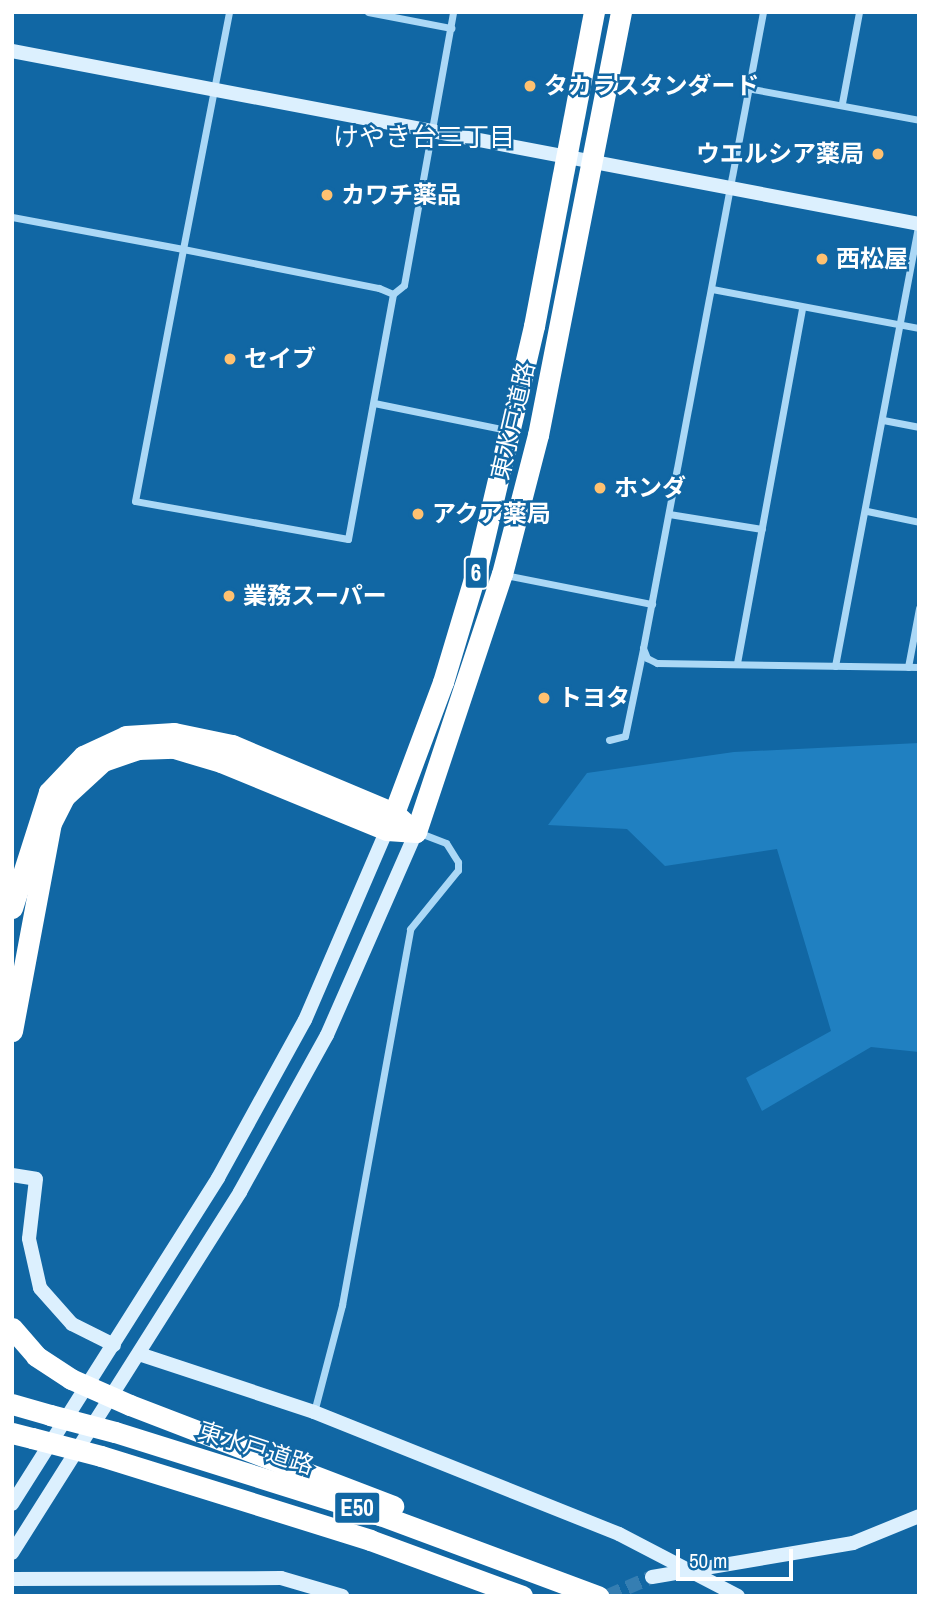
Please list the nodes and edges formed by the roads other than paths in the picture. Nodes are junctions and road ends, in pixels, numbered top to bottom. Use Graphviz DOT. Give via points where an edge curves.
graph roads {
  1 [pos="229,12"];
  2 [pos="368,12"];
  3 [pos="453,12"];
  4 [pos="594,12"];
  5 [pos="621,12"];
  6 [pos="763,12"];
  7 [pos="859,12"];
  8 [pos="451,28"];
  9 [pos="12,51"];
  10 [pos="214,88"];
  11 [pos="747,88"];
  12 [pos="842,103"];
  13 [pos="919,120"];
  14 [pos="431,131"];
  15 [pos="568,156"];
  16 [pos="593,161"];
  17 [pos="728,187"];
  18 [pos="12,217"];
  19 [pos="919,224"];
  20 [pos="183,249"];
  21 [pos="712,289"];
  22 [pos="393,293"];
  23 [pos="802,309"];
  24 [pos="898,324"];
  25 [pos="919,328"];
  26 [pos="374,403"];
  27 [pos="883,420"];
  28 [pos="919,427"];
  29 [pos="511,430"];
  30 [pos="867,511"];
  31 [pos="669,514"];
  32 [pos="919,522"];
  33 [pos="762,529"];
  34 [pos="502,574"];
  35 [pos="652,604"];
  36 [pos="919,608"];
  37 [pos="643,648"];
  38 [pos="737,663"];
  39 [pos="835,666"];
  40 [pos="908,667"];
  41 [pos="919,667"];
  42 [pos="609,740"];
  43 [pos="391,822"];
  44 [pos="416,832"];
  45 [pos="12,908"];
  46 [pos="12,1031"];
  47 [pos="12,1175"];
  48 [pos="12,1328"];
  49 [pos="114,1345"];
  50 [pos="139,1354"];
  51 [pos="12,1404"];
  52 [pos="314,1412"];
  53 [pos="21,1442"];
  54 [pos="12,1504"];
  55 [pos="919,1516"];
  56 [pos="12,1553"];
  57 [pos="688,1571"];
  58 [pos="652,1577"];
  59 [pos="12,1578"];
  60 [pos="596,1595"];
  61 [pos="342,1596"];
  62 [pos="522,1596"];
  63 [pos="738,1596"];
  1 -- 10 [label="street"];
  2 -- 8 [label="street"];
  3 -- 8 [label="street"];
  4 -- 15 [label="highway, 東水戸道路 / 6"];
  5 -- 16 [label="highway, 東水戸道路 / 6"];
  6 -- 11 [label="street"];
  7 -- 12 [label="street"];
  8 -- 14 [label="street"];
  9 -- 10 [label="street"];
  10 -- 14 [label="street"];
  10 -- 20 [label="street"];
  11 -- 12 [label="street"];
  11 -- 17 [label="street"];
  12 -- 13 [label="street"];
  14 -- 15 [label="street"];
  14 -- 22 [label="street" via="404,285"];
  15 -- 16 [label="street"];
  15 -- 29 [label="highway, 東水戸道路 / 6"];
  16 -- 17 [label="street"];
  16 -- 34 [label="highway, 東水戸道路 / 6" via="546,397"];
  17 -- 19 [label="street"];
  17 -- 21 [label="street"];
  18 -- 20 [label="street"];
  19 -- 24 [label="street"];
  20 -- 22 [label="street"];
  20 -- 26 [label="street" via="135,501 348,539"];
  21 -- 23 [label="street"];
  21 -- 31 [label="street"];
  22 -- 26 [label="street"];
  23 -- 24 [label="street"];
  23 -- 33 [label="street"];
  24 -- 25 [label="street"];
  24 -- 27 [label="street"];
  26 -- 29 [label="street"];
  27 -- 28 [label="street"];
  27 -- 30 [label="street"];
  29 -- 43 [label="highway, 東水戸道路 / 6" via="447,669"];
  30 -- 32 [label="street"];
  30 -- 39 [label="street"];
  31 -- 33 [label="street"];
  31 -- 35 [label="street"];
  33 -- 38 [label="street"];
  34 -- 35 [label="street"];
  34 -- 44 [label="highway, 東水戸道路 / 6"];
  35 -- 37 [label="street"];
  36 -- 40 [label="street"];
  37 -- 38 [label="street" via="647,658 657,663"];
  37 -- 42 [label="street" via="625,736"];
  38 -- 39 [label="street"];
  39 -- 40 [label="street"];
  40 -- 41 [label="street"];
  43 -- 44 [label="highway"];
  43 -- 45 [label="highway" via="232,745 174,733 126,736 83,756 49,792"];
  43 -- 46 [label="highway" via="196,753 155,747 103,761 65,796 51,823"];
  43 -- 49 [label="street" via="305,1020 218,1178"];
  44 -- 50 [label="street" via="327,1035 240,1192"];
  44 -- 52 [label="street" via="446,843 458,870 410,929 342,1305"];
  47 -- 49 [label="street" via="36,1179 29,1239 40,1288 72,1324"];
  48 -- 60 [label="highway, bridge" via="36,1356 71,1379 388,1504"];
  49 -- 54 [label="street"];
  50 -- 52 [label="street"];
  50 -- 56 [label="street"];
  51 -- 60 [label="highway, 東水戸道路 / E50, bridge" via="380,1516"];
  52 -- 57 [label="street" via="619,1534"];
  53 -- 62 [label="highway, E50" via="267,1506"];
  55 -- 57 [label="street" via="853,1543"];
  57 -- 58 [label="street"];
  57 -- 63 [label="street"];
  59 -- 61 [label="street" via="281,1578"];
}
